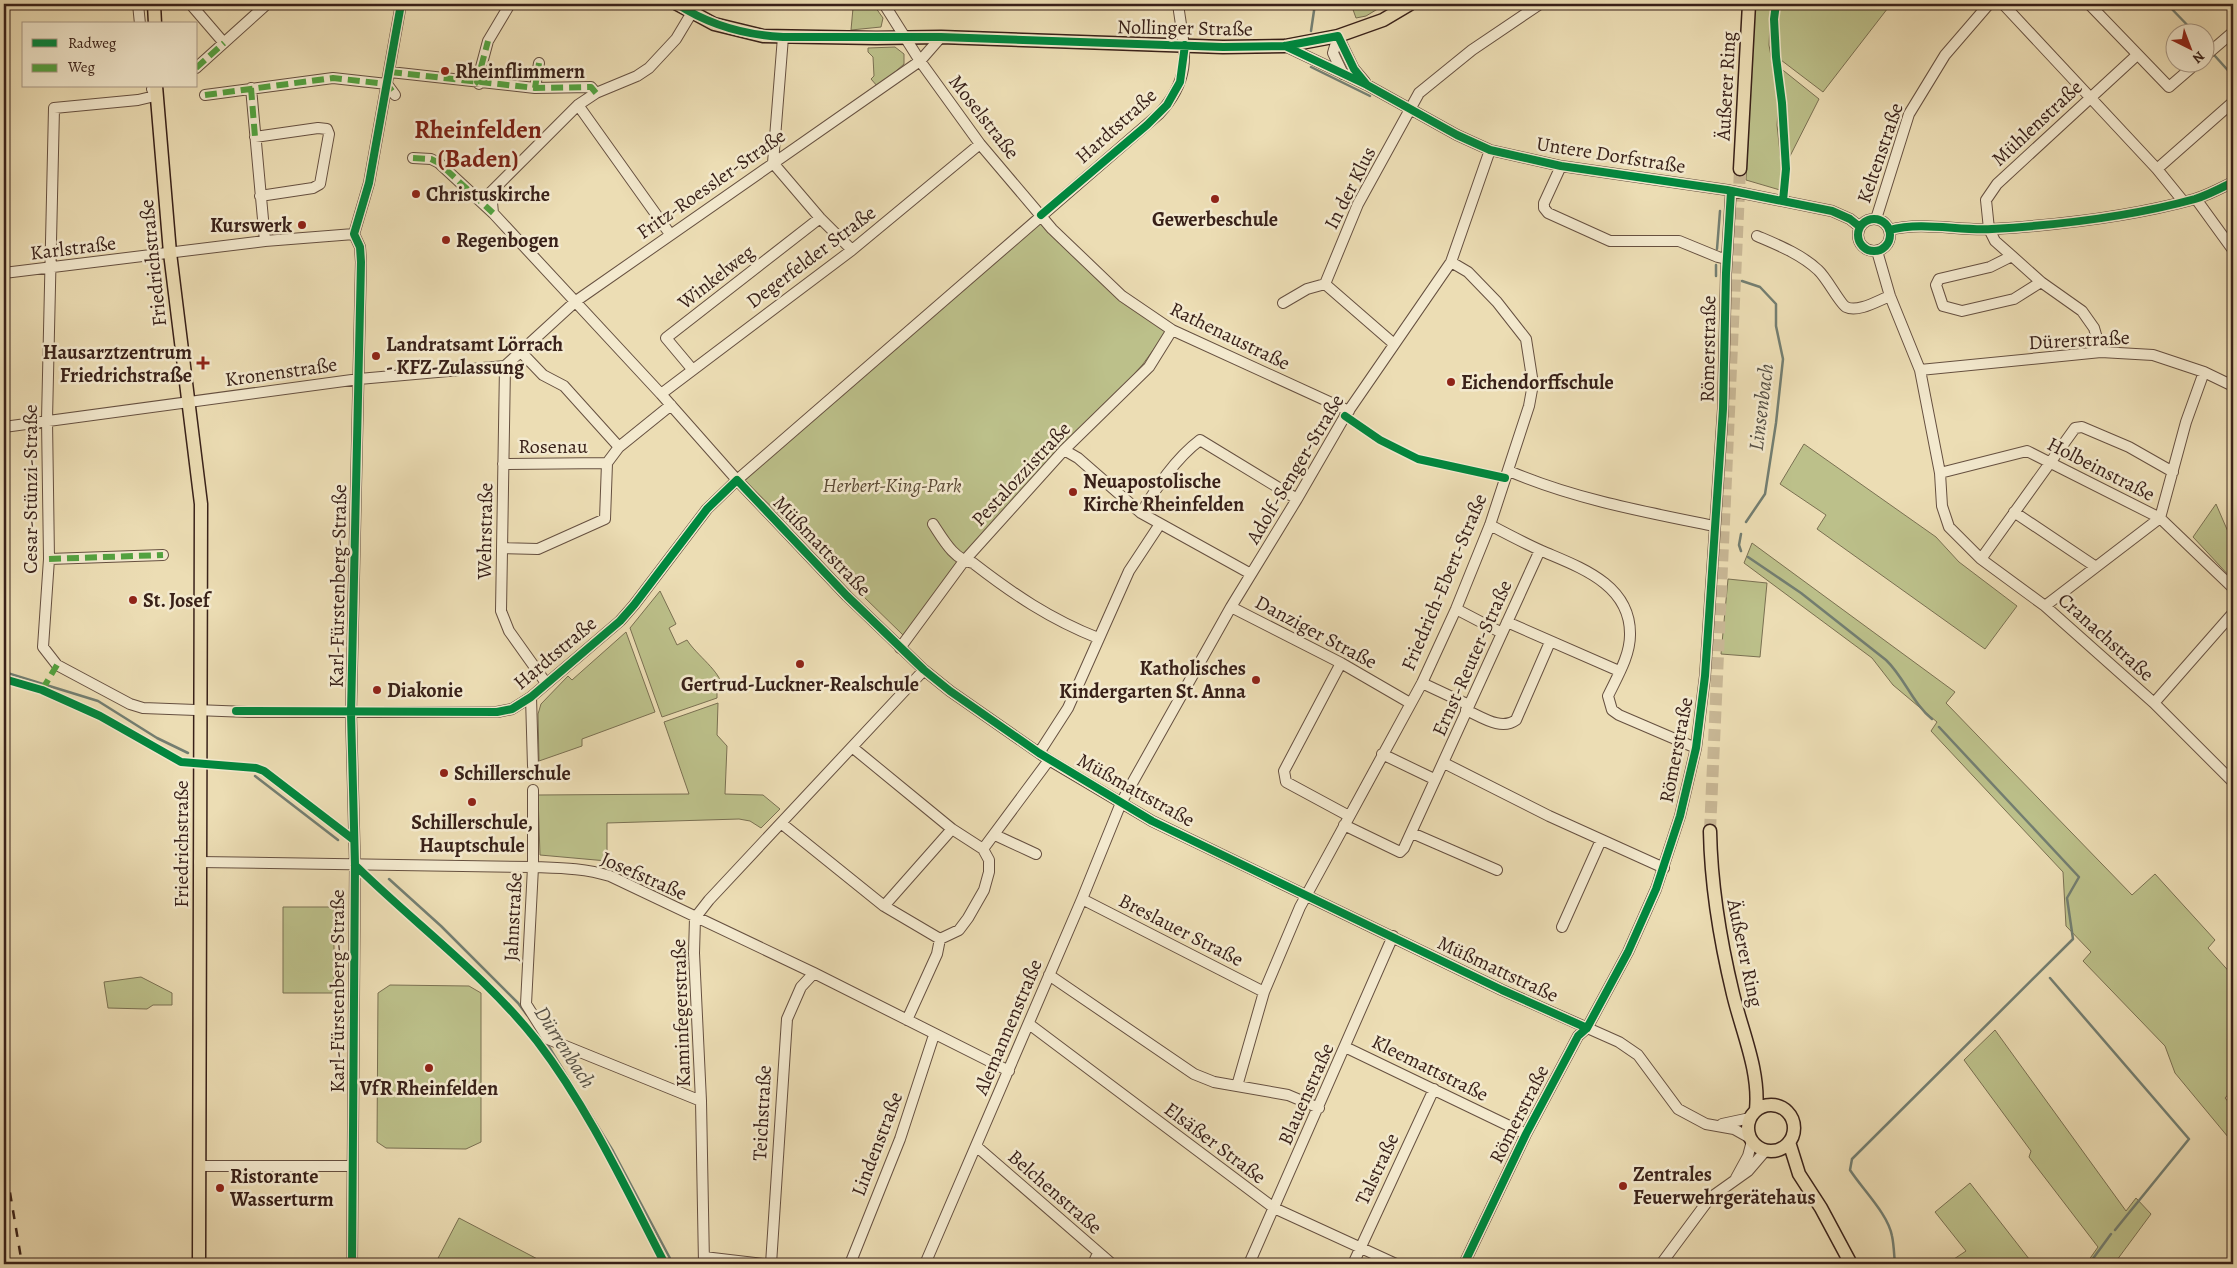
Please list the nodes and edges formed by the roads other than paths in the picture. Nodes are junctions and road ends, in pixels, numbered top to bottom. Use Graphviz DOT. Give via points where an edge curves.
graph roads {
  1 [pos="138,4"];
  2 [pos="154,4"];
  3 [pos="194,4"];
  4 [pos="267,4"];
  5 [pos="402,4"];
  6 [pos="510,4"];
  7 [pos="677,4"];
  8 [pos="884,4"];
  9 [pos="1178,4"];
  10 [pos="1410,4"];
  11 [pos="1540,4"];
  12 [pos="1749,4"];
  13 [pos="1989,4"];
  14 [pos="2003,4"];
  15 [pos="2089,4"];
  16 [pos="694,8"];
  17 [pos="140,22"];
  18 [pos="155,22"];
  19 [pos="2233,32"];
  20 [pos="1338,36"];
  21 [pos="783,37"];
  22 [pos="906,37"];
  23 [pos="941,37"];
  24 [pos="224,43"];
  25 [pos="1185,45"];
  26 [pos="1285,46"];
  27 [pos="2214,48"];
  28 [pos="2137,55"];
  29 [pos="920,61"];
  30 [pos="539,63"];
  31 [pos="198,66"];
  32 [pos="390,72"];
  33 [pos="2187,72"];
  34 [pos="1343,74"];
  35 [pos="478,83"];
  36 [pos="387,84"];
  37 [pos="1367,85"];
  38 [pos="251,88"];
  39 [pos="535,88"];
  40 [pos="154,90"];
  41 [pos="596,93"];
  42 [pos="205,95"];
  43 [pos="394,95"];
  44 [pos="2090,97"];
  45 [pos="2233,102"];
  46 [pos="578,105"];
  47 [pos="1411,109"];
  48 [pos="255,137"];
  49 [pos="980,144"];
  50 [pos="1490,150"];
  51 [pos="412,158"];
  52 [pos="773,163"];
  53 [pos="1561,166"];
  54 [pos="1740,169"];
  55 [pos="2157,169"];
  56 [pos="2233,182"];
  57 [pos="1731,191"];
  58 [pos="260,196"];
  59 [pos="2196,199"];
  60 [pos="2183,201"];
  61 [pos="493,213"];
  62 [pos="1041,215"];
  63 [pos="820,218"];
  64 [pos="1876,219"];
  65 [pos="1860,227"];
  66 [pos="1890,230"];
  67 [pos="1990,230"];
  68 [pos="354,234"];
  69 [pos="670,234"];
  70 [pos="1757,236"];
  71 [pos="265,241"];
  72 [pos="852,250"];
  73 [pos="2233,250"];
  74 [pos="1877,251"];
  75 [pos="170,254"];
  76 [pos="2012,256"];
  77 [pos="1726,258"];
  78 [pos="1452,262"];
  79 [pos="50,268"];
  80 [pos="4,273"];
  81 [pos="2041,282"];
  82 [pos="1325,284"];
  83 [pos="1890,296"];
  84 [pos="576,301"];
  85 [pos="1283,304"];
  86 [pos="1172,330"];
  87 [pos="1394,344"];
  88 [pos="521,352"];
  89 [pos="2101,352"];
  90 [pos="505,366"];
  91 [pos="692,369"];
  92 [pos="1920,370"];
  93 [pos="2204,372"];
  94 [pos="359,379"];
  95 [pos="2233,386"];
  96 [pos="661,394"];
  97 [pos="189,402"];
  98 [pos="671,405"];
  99 [pos="1349,411"];
  100 [pos="47,420"];
  101 [pos="4,427"];
  102 [pos="619,447"];
  103 [pos="1064,450"];
  104 [pos="2048,462"];
  105 [pos="607,463"];
  106 [pos="503,464"];
  107 [pos="1509,471"];
  108 [pos="2172,472"];
  109 [pos="1940,474"];
  110 [pos="737,480"];
  111 [pos="1298,500"];
  112 [pos="1141,512"];
  113 [pos="2014,512"];
  114 [pos="2160,518"];
  115 [pos="933,524"];
  116 [pos="1160,524"];
  117 [pos="1490,525"];
  118 [pos="1714,526"];
  119 [pos="503,548"];
  120 [pos="1540,550"];
  121 [pos="163,555"];
  122 [pos="49,559"];
  123 [pos="1981,559"];
  124 [pos="964,562"];
  125 [pos="2096,567"];
  126 [pos="1251,574"];
  127 [pos="2233,588"];
  128 [pos="2045,606"];
  129 [pos="1231,608"];
  130 [pos="1456,609"];
  131 [pos="2233,613"];
  132 [pos="1507,622"];
  133 [pos="1502,632"];
  134 [pos="1098,638"];
  135 [pos="1550,642"];
  136 [pos="900,648"];
  137 [pos="1341,663"];
  138 [pos="924,670"];
  139 [pos="1619,671"];
  140 [pos="546,683"];
  141 [pos="1422,683"];
  142 [pos="531,697"];
  143 [pos="1410,703"];
  144 [pos="2154,703"];
  145 [pos="1467,708"];
  146 [pos="200,711"];
  147 [pos="351,713"];
  148 [pos="852,747"];
  149 [pos="1696,748"];
  150 [pos="1038,753"];
  151 [pos="1382,754"];
  152 [pos="1049,760"];
  153 [pos="1444,763"];
  154 [pos="533,766"];
  155 [pos="1434,779"];
  156 [pos="2233,782"];
  157 [pos="533,790"];
  158 [pos="1121,803"];
  159 [pos="1346,820"];
  160 [pos="781,823"];
  161 [pos="952,830"];
  162 [pos="1710,831"];
  163 [pos="1412,833"];
  164 [pos="995,834"];
  165 [pos="1601,840"];
  166 [pos="983,849"];
  167 [pos="1036,854"];
  168 [pos="199,862"];
  169 [pos="355,866"];
  170 [pos="533,866"];
  171 [pos="1664,868"];
  172 [pos="1497,870"];
  173 [pos="1306,894"];
  174 [pos="1082,900"];
  175 [pos="884,906"];
  176 [pos="696,918"];
  177 [pos="1562,927"];
  178 [pos="1393,936"];
  179 [pos="940,939"];
  180 [pos="814,973"];
  181 [pos="1049,976"];
  182 [pos="1264,992"];
  183 [pos="907,1020"];
  184 [pos="1029,1024"];
  185 [pos="1587,1028"];
  186 [pos="934,1035"];
  187 [pos="1346,1047"];
  188 [pos="1009,1071"];
  189 [pos="1757,1081"];
  190 [pos="1238,1086"];
  191 [pos="1434,1089"];
  192 [pos="701,1101"];
  193 [pos="1777,1106"];
  194 [pos="1319,1108"];
  195 [pos="1753,1114"];
  196 [pos="1716,1125"];
  197 [pos="1526,1134"];
  198 [pos="1751,1140"];
  199 [pos="1789,1142"];
  200 [pos="976,1146"];
  201 [pos="1770,1151"];
  202 [pos="200,1166"];
  203 [pos="352,1166"];
  204 [pos="1799,1174"];
  205 [pos="1736,1179"];
  206 [pos="1274,1208"];
  207 [pos="1360,1248"];
  208 [pos="1098,1253"];
  209 [pos="704,1261"];
  210 [pos="199,1264"];
  211 [pos="352,1264"];
  212 [pos="764,1264"];
  213 [pos="771,1264"];
  214 [pos="850,1264"];
  215 [pos="925,1264"];
  216 [pos="1093,1264"];
  217 [pos="1112,1264"];
  218 [pos="1249,1264"];
  219 [pos="1353,1264"];
  220 [pos="1396,1264"];
  221 [pos="1464,1264"];
  222 [pos="1661,1264"];
  223 [pos="1851,1264"];
  1 -- 17 [label="street"];
  2 -- 18 [label="main road"];
  3 -- 24 [label="street" via="192,7"];
  4 -- 24 [label="street"];
  5 -- 32 [label="street"];
  6 -- 35 [label="street" via="488,40"];
  7 -- 16 [label="main road, Nollinger Straße"];
  8 -- 22 [label="street, Moselstraße"];
  9 -- 25 [label="street, Hardtstraße"];
  10 -- 20 [label="main road, Nollinger Straße" via="1383,20"];
  11 -- 47 [label="street, In der Klus" via="1434,79 1419,93"];
  12 -- 54 [label="main road, Äußerer Ring"];
  13 -- 64 [label="street, Keltenstraße" via="1945,55 1909,114"];
  14 -- 44 [label="street"];
  15 -- 28 [label="street"];
  16 -- 21 [label="main road, Nollinger Straße" via="714,24 763,36"];
  16 -- 41 [label="street" via="676,39 650,68"];
  19 -- 27 [label="street"];
  20 -- 26 [label="main road, Nollinger Straße"];
  20 -- 34 [label="street" via="1332,53"];
  20 -- 37 [label="street, Untere Dorfstraße" via="1354,70"];
  21 -- 22 [label="main road, Nollinger Straße"];
  21 -- 52 [label="street"];
  22 -- 23 [label="main road, Nollinger Straße"];
  22 -- 29 [label="street, Moselstraße"];
  23 -- 25 [label="main road, Nollinger Straße"];
  23 -- 29 [label="street, Fritz-Roessler-Straße"];
  24 -- 31 [label="street"];
  25 -- 26 [label="main road, Nollinger Straße"];
  25 -- 62 [label="street, Hardtstraße" via="1180,82 1167,105"];
  26 -- 34 [label="street, Untere Dorfstraße"];
  28 -- 33 [label="street" via="2169,88"];
  28 -- 44 [label="street, Mühlenstraße"];
  29 -- 49 [label="street, Moselstraße"];
  29 -- 52 [label="street, Fritz-Roessler-Straße"];
  30 -- 39 [label="street"];
  32 -- 35 [label="street"];
  32 -- 36 [label="street"];
  34 -- 37 [label="street, Untere Dorfstraße"];
  35 -- 39 [label="street"];
  36 -- 38 [label="street" via="333,78"];
  36 -- 43 [label="street"];
  36 -- 68 [label="street" via="369,183"];
  37 -- 47 [label="street, Untere Dorfstraße"];
  38 -- 42 [label="street"];
  38 -- 48 [label="street"];
  39 -- 41 [label="street" via="591,87"];
  40 -- 75 [label="main road, Friedrichstraße"];
  40 -- 79 [label="street, Cesar-Stünzi-Straße" via="138,100 54,108"];
  41 -- 46 [label="street"];
  44 -- 55 [label="street"];
  44 -- 67 [label="street, Mühlenstraße" via="1997,184 1986,200"];
  45 -- 55 [label="street"];
  46 -- 61 [label="street" via="491,192"];
  46 -- 69 [label="street"];
  47 -- 50 [label="street, Untere Dorfstraße"];
  47 -- 82 [label="street, In der Klus" via="1358,204"];
  48 -- 58 [label="street"];
  48 -- 58 [label="street" via="318,128 328,129 329,134 320,184 313,188"];
  49 -- 62 [label="street, Moselstraße"];
  49 -- 72 [label="street, Degerfelder Straße"];
  50 -- 53 [label="street, Untere Dorfstraße"];
  50 -- 78 [label="street, Adolf-Senger-Straße"];
  51 -- 61 [label="street, Müßmattstraße" via="439,163"];
  52 -- 63 [label="street"];
  52 -- 69 [label="street, Fritz-Roessler-Straße"];
  53 -- 57 [label="street, Untere Dorfstraße"];
  53 -- 77 [label="street, Untere Dorfstraße" via="1544,203 1548,213 1610,241 1679,241"];
  55 -- 60 [label="street"];
  56 -- 59 [label="street"];
  57 -- 65 [label="street, Untere Dorfstraße" via="1832,211"];
  57 -- 77 [label="street, Römerstraße"];
  58 -- 71 [label="street"];
  59 -- 60 [label="street"];
  59 -- 73 [label="street"];
  60 -- 67 [label="street" via="2071,223"];
  61 -- 84 [label="street, Müßmattstraße"];
  62 -- 86 [label="street, Rathenaustraße" via="1122,296"];
  62 -- 110 [label="street, Hardtstraße"];
  63 -- 72 [label="street"];
  63 -- 91 [label="street, Winkelweg" via="666,338"];
  64 -- 65 [label="street"];
  64 -- 66 [label="street"];
  65 -- 74 [label="street" via="1860,244 1867,250"];
  66 -- 67 [label="street" via="1920,225"];
  66 -- 74 [label="street" via="1889,242"];
  67 -- 76 [label="street" via="1995,241"];
  68 -- 71 [label="street, Karlstraße"];
  68 -- 94 [label="street, Karl-Fürstenberg-Straße" via="360,247 361,262"];
  69 -- 84 [label="street, Fritz-Roessler-Straße"];
  70 -- 83 [label="street" via="1796,254 1818,269 1846,307 1856,309"];
  71 -- 75 [label="street, Karlstraße"];
  72 -- 91 [label="street, Degerfelder Straße"];
  74 -- 83 [label="street"];
  75 -- 79 [label="street, Karlstraße"];
  75 -- 97 [label="main road, Friedrichstraße"];
  76 -- 81 [label="street"];
  76 -- 81 [label="street" via="1990,267 1939,279 1936,285 1943,306 1962,311 2014,299"];
  77 -- 118 [label="street, Römerstraße" via="1723,409"];
  78 -- 87 [label="street, Adolf-Senger-Straße"];
  78 -- 107 [label="street, Friedrich-Ebert-Straße" via="1468,272 1497,302 1526,339 1533,384"];
  79 -- 80 [label="street, Karlstraße"];
  79 -- 100 [label="street, Cesar-Stünzi-Straße"];
  81 -- 89 [label="street" via="2082,311 2094,328"];
  82 -- 85 [label="street" via="1308,289"];
  82 -- 87 [label="street"];
  83 -- 92 [label="street"];
  84 -- 88 [label="street, Fritz-Roessler-Straße"];
  84 -- 96 [label="street, Müßmattstraße"];
  86 -- 99 [label="street, Rathenaustraße"];
  86 -- 103 [label="street, Pestalozzistraße" via="1149,367"];
  87 -- 99 [label="street, Adolf-Senger-Straße"];
  88 -- 90 [label="street, Fritz-Roessler-Straße"];
  88 -- 102 [label="street" via="543,374 564,386"];
  89 -- 92 [label="street, Dürerstraße"];
  89 -- 93 [label="street, Dürerstraße" via="2153,355"];
  90 -- 94 [label="street, Kronenstraße"];
  90 -- 106 [label="street, Wehrstraße"];
  91 -- 96 [label="street, Degerfelder Straße"];
  92 -- 109 [label="street"];
  93 -- 95 [label="street, Dürerstraße"];
  93 -- 108 [label="street"];
  94 -- 97 [label="street, Kronenstraße"];
  94 -- 147 [label="street, Karl-Fürstenberg-Straße"];
  96 -- 98 [label="street, Müßmattstraße"];
  97 -- 100 [label="street, Kronenstraße"];
  97 -- 146 [label="main road, Friedrichstraße" via="201,504"];
  98 -- 102 [label="street, Rosenau"];
  98 -- 110 [label="street, Müßmattstraße"];
  99 -- 111 [label="street, Adolf-Senger-Straße"];
  100 -- 101 [label="street, Kronenstraße"];
  100 -- 122 [label="street, Cesar-Stünzi-Straße"];
  102 -- 105 [label="street, Rosenau"];
  103 -- 112 [label="street" via="1078,458"];
  103 -- 124 [label="street, Pestalozzistraße"];
  104 -- 108 [label="street" via="2075,428 2082,427 2129,447"];
  104 -- 109 [label="street, Holbeinstraße" via="2027,451"];
  104 -- 113 [label="street"];
  104 -- 114 [label="street, Holbeinstraße"];
  105 -- 106 [label="street, Rosenau"];
  105 -- 119 [label="street" via="605,519 538,549"];
  106 -- 119 [label="street, Wehrstraße"];
  107 -- 117 [label="street, Friedrich-Ebert-Straße"];
  107 -- 118 [label="street" via="1573,494"];
  108 -- 114 [label="street"];
  109 -- 123 [label="street, Cranachstraße" via="1942,506 1949,527"];
  110 -- 136 [label="street, Müßmattstraße"];
  110 -- 140 [label="street, Hardtstraße" via="706,509 634,605"];
  111 -- 112 [label="street" via="1200,440 1156,489"];
  111 -- 126 [label="street, Adolf-Senger-Straße"];
  112 -- 116 [label="street"];
  113 -- 123 [label="street"];
  113 -- 125 [label="street"];
  114 -- 125 [label="street"];
  114 -- 127 [label="street, Holbeinstraße"];
  115 -- 124 [label="street"];
  116 -- 126 [label="street"];
  116 -- 134 [label="street" via="1129,570"];
  117 -- 120 [label="street"];
  117 -- 130 [label="street, Friedrich-Ebert-Straße"];
  118 -- 149 [label="street, Römerstraße" via="1705,676"];
  119 -- 140 [label="street, Wehrstraße" via="501,611 509,631"];
  120 -- 132 [label="street, Ernst-Reuter-Straße"];
  120 -- 139 [label="street" via="1600,578 1618,598 1629,621 1630,635 1625,660"];
  121 -- 122 [label="street"];
  122 -- 146 [label="street, Cesar-Stünzi-Straße" via="43,647 57,665 130,704 143,708"];
  123 -- 128 [label="street, Cranachstraße"];
  124 -- 134 [label="street" via="973,563 1062,624"];
  124 -- 136 [label="street, Pestalozzistraße"];
  125 -- 128 [label="street"];
  126 -- 129 [label="street, Adolf-Senger-Straße"];
  128 -- 144 [label="street, Cranachstraße"];
  129 -- 137 [label="street, Danziger Straße"];
  129 -- 158 [label="street, Adolf-Senger-Straße"];
  130 -- 133 [label="street"];
  130 -- 141 [label="street, Friedrich-Ebert-Straße"];
  131 -- 144 [label="street"];
  132 -- 133 [label="street, Ernst-Reuter-Straße"];
  132 -- 135 [label="street"];
  133 -- 145 [label="street, Ernst-Reuter-Straße"];
  134 -- 150 [label="street" via="1068,708"];
  135 -- 139 [label="street"];
  135 -- 145 [label="street" via="1516,720 1509,725 1500,725"];
  136 -- 138 [label="street, Müßmattstraße"];
  137 -- 143 [label="street, Danziger Straße"];
  137 -- 159 [label="street" via="1284,772 1286,782"];
  138 -- 148 [label="street, Kaminfegerstraße"];
  138 -- 150 [label="street, Müßmattstraße"];
  139 -- 149 [label="street" via="1608,696 1612,710"];
  140 -- 142 [label="street, Hardtstraße"];
  141 -- 143 [label="street, Friedrich-Ebert-Straße"];
  141 -- 145 [label="street"];
  142 -- 147 [label="street, Hardtstraße" via="512,709 497,712"];
  142 -- 154 [label="street"];
  143 -- 151 [label="street, Friedrich-Ebert-Straße"];
  144 -- 156 [label="street, Cranachstraße"];
  145 -- 153 [label="street, Ernst-Reuter-Straße"];
  146 -- 147 [label="street, Hardtstraße"];
  146 -- 168 [label="main road, Friedrichstraße"];
  147 -- 169 [label="street, Karl-Fürstenberg-Straße"];
  148 -- 160 [label="street, Kaminfegerstraße"];
  148 -- 161 [label="street"];
  149 -- 171 [label="street, Römerstraße"];
  150 -- 152 [label="street, Müßmattstraße"];
  151 -- 155 [label="street"];
  151 -- 159 [label="street, Friedrich-Ebert-Straße"];
  152 -- 158 [label="street, Müßmattstraße"];
  152 -- 164 [label="street"];
  153 -- 155 [label="street, Ernst-Reuter-Straße"];
  153 -- 165 [label="street"];
  155 -- 163 [label="street, Ernst-Reuter-Straße"];
  157 -- 170 [label="street, Jahnstraße"];
  158 -- 173 [label="street, Müßmattstraße"];
  158 -- 174 [label="street, Alemannenstraße"];
  159 -- 163 [label="street, Ernst-Reuter-Straße" via="1400,852"];
  159 -- 173 [label="street, Friedrich-Ebert-Straße"];
  160 -- 175 [label="street"];
  160 -- 176 [label="street, Kaminfegerstraße"];
  161 -- 166 [label="street"];
  161 -- 175 [label="street"];
  162 -- 189 [label="main road, Äußerer Ring" via="1713,894 1719,929"];
  163 -- 172 [label="street"];
  164 -- 166 [label="street"];
  164 -- 167 [label="street"];
  165 -- 171 [label="street"];
  165 -- 177 [label="street"];
  166 -- 179 [label="street" via="990,860 984,890 959,930"];
  168 -- 169 [label="street, Josefstraße"];
  168 -- 202 [label="main road, Friedrichstraße"];
  169 -- 170 [label="street, Josefstraße"];
  169 -- 203 [label="street, Karl-Fürstenberg-Straße"];
  170 -- 176 [label="street, Josefstraße" via="579,868 610,876"];
  170 -- 192 [label="street, Jahnstraße" via="526,1004 548,1038"];
  171 -- 185 [label="street, Römerstraße" via="1640,927"];
  173 -- 178 [label="street, Müßmattstraße"];
  173 -- 182 [label="street, Friedrich-Ebert-Straße"];
  174 -- 181 [label="street, Alemannenstraße"];
  174 -- 182 [label="street, Breslauer Straße"];
  175 -- 179 [label="street"];
  176 -- 180 [label="street, Josefstraße"];
  176 -- 192 [label="street, Kaminfegerstraße" via="694,953"];
  178 -- 185 [label="street, Müßmattstraße"];
  178 -- 187 [label="street, Blauenstraße"];
  179 -- 183 [label="street" via="937,954"];
  180 -- 183 [label="street, Josefstraße"];
  180 -- 213 [label="street, Teichstraße" via="801,987 787,1019"];
  181 -- 184 [label="street, Alemannenstraße"];
  181 -- 190 [label="street" via="1194,1074"];
  182 -- 190 [label="street, Friedrich-Ebert-Straße"];
  183 -- 186 [label="street, Josefstraße"];
  184 -- 188 [label="street, Alemannenstraße"];
  184 -- 206 [label="street, Elsäßer Straße"];
  185 -- 196 [label="street, Müßmattstraße" via="1619,1042 1638,1055 1678,1109 1698,1121"];
  185 -- 197 [label="street, Römerstraße" via="1578,1036"];
  186 -- 188 [label="street, Josefstraße"];
  186 -- 214 [label="street, Lindenstraße" via="900,1139"];
  187 -- 191 [label="street, Kleemattstraße"];
  187 -- 194 [label="street, Blauenstraße"];
  188 -- 200 [label="street, Alemannenstraße"];
  189 -- 193 [label="main road, Äußerer Ring"];
  189 -- 195 [label="main road, Äußerer Ring"];
  190 -- 194 [label="street" via="1288,1095"];
  191 -- 197 [label="street, Kleemattstraße"];
  191 -- 207 [label="street, Talstraße"];
  192 -- 209 [label="street, Kaminfegerstraße"];
  193 -- 195 [label="main road" via="1767,1105"];
  193 -- 199 [label="main road" via="1786,1110 1793,1122 1794,1132"];
  194 -- 206 [label="street, Blauenstraße"];
  195 -- 196 [label="street, Müßmattstraße"];
  195 -- 198 [label="main road" via="1748,1128"];
  196 -- 198 [label="street, Müßmattstraße" via="1741,1132"];
  197 -- 221 [label="street, Römerstraße"];
  198 -- 201 [label="main road"];
  198 -- 205 [label="street" via="1748,1156"];
  199 -- 201 [label="main road" via="1783,1148"];
  199 -- 204 [label="main road"];
  200 -- 208 [label="street, Belchenstraße"];
  200 -- 215 [label="street, Alemannenstraße"];
  201 -- 204 [label="main road"];
  201 -- 205 [label="street"];
  202 -- 203 [label="street"];
  202 -- 210 [label="main road, Friedrichstraße"];
  203 -- 211 [label="street, Karl-Fürstenberg-Straße"];
  204 -- 223 [label="main road"];
  205 -- 222 [label="street" via="1710,1198"];
  206 -- 207 [label="street, Elsäßer Straße"];
  206 -- 218 [label="street, Blauenstraße"];
  207 -- 219 [label="street, Talstraße"];
  207 -- 220 [label="street, Elsäßer Straße"];
  208 -- 216 [label="street"];
  208 -- 217 [label="street, Belchenstraße"];
  209 -- 212 [label="street"];
}
